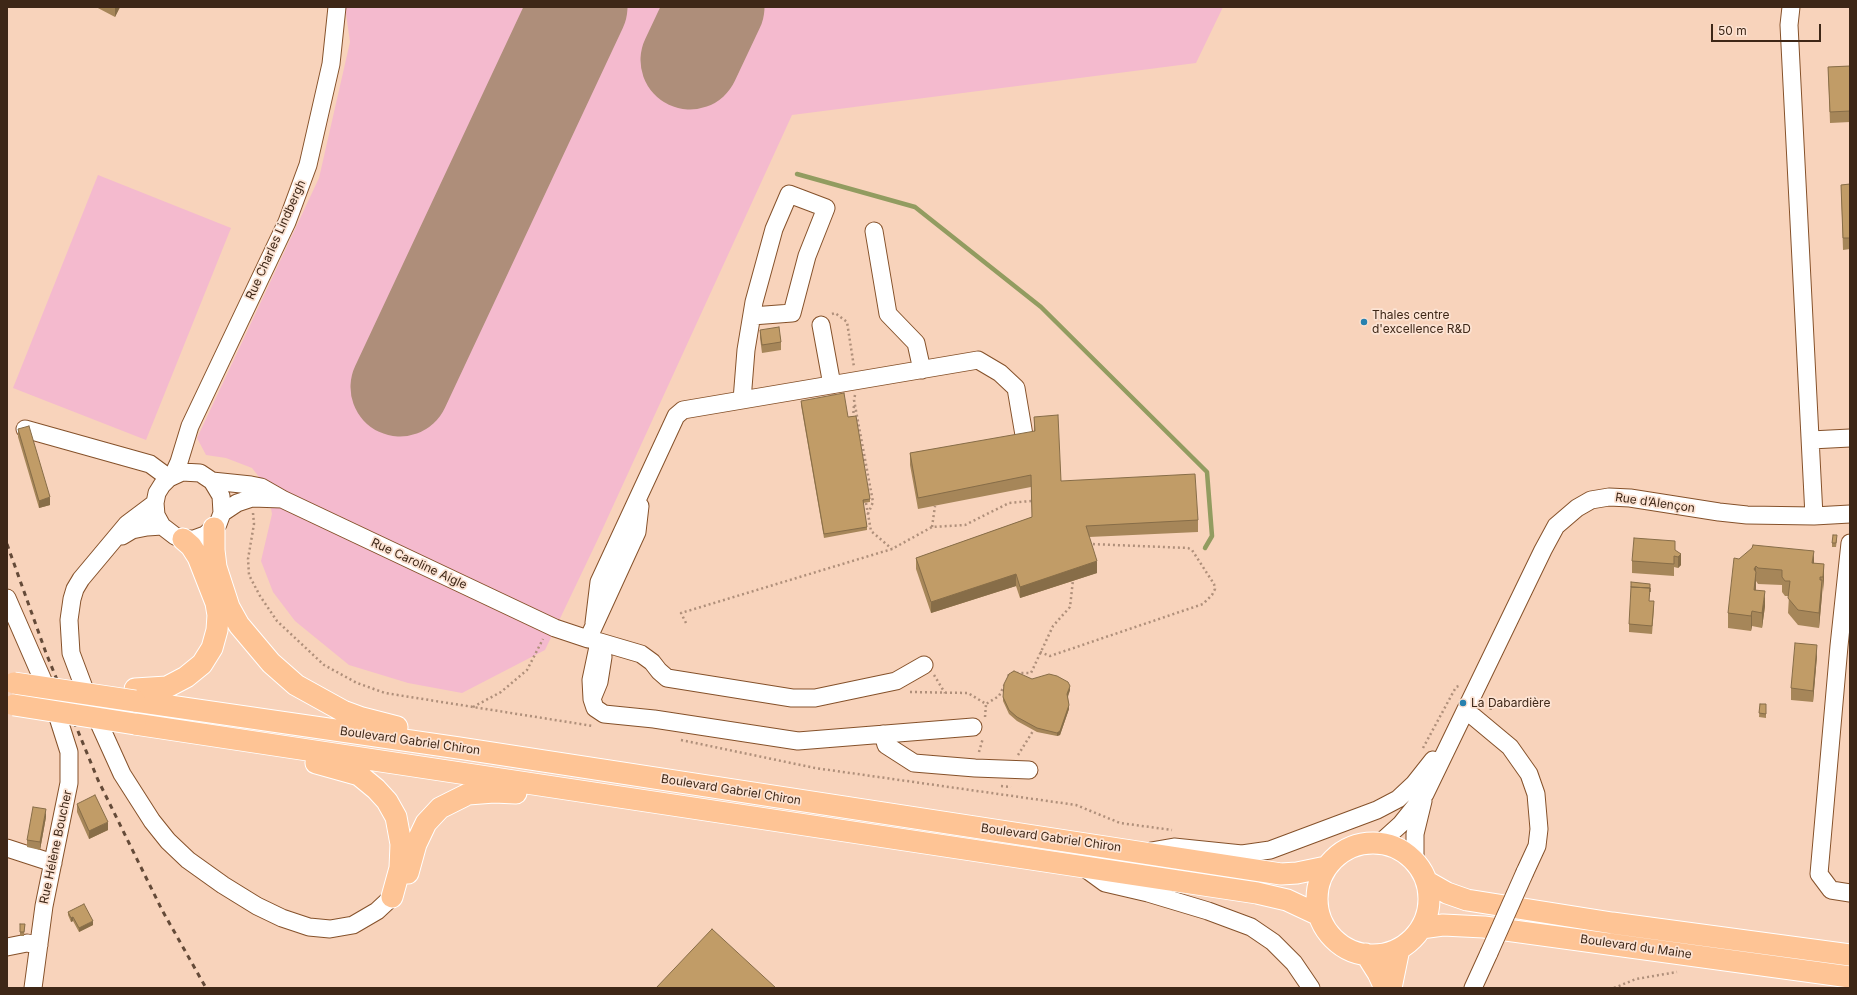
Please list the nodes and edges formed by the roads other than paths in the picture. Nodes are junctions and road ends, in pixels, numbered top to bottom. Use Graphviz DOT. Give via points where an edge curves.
graph roads {
  1 [pos="337,7"];
  2 [pos="1791,7"];
  3 [pos="874,231"];
  4 [pos="752,316"];
  5 [pos="821,325"];
  6 [pos="922,370"];
  7 [pos="832,385"];
  8 [pos="742,400"];
  9 [pos="25,429"];
  10 [pos="1850,438"];
  11 [pos="186,439"];
  12 [pos="1812,440"];
  13 [pos="1025,441"];
  14 [pos="171,477"];
  15 [pos="206,477"];
  16 [pos="282,499"];
  17 [pos="155,503"];
  18 [pos="1850,514"];
  19 [pos="1814,516"];
  20 [pos="218,521"];
  21 [pos="162,526"];
  22 [pos="116,538"];
  23 [pos="183,539"];
  24 [pos="1850,543"];
  25 [pos="7,598"];
  26 [pos="594,640"];
  27 [pos="1844,646"];
  28 [pos="924,665"];
  29 [pos="11,682"];
  30 [pos="135,695"];
  31 [pos="11,705"];
  32 [pos="1465,711"];
  33 [pos="973,727"];
  34 [pos="177,730"];
  35 [pos="883,734"];
  36 [pos="459,748"];
  37 [pos="1446,750"];
  38 [pos="1029,770"];
  39 [pos="582,792"];
  40 [pos="1425,794"];
  41 [pos="1380,843"];
  42 [pos="7,848"];
  43 [pos="1148,852"];
  44 [pos="1415,861"];
  45 [pos="53,863"];
  46 [pos="1082,867"];
  47 [pos="1326,867"];
  48 [pos="1426,881"];
  49 [pos="1850,893"];
  50 [pos="392,897"];
  51 [pos="1319,915"];
  52 [pos="1421,928"];
  53 [pos="39,945"];
  54 [pos="7,947"];
  55 [pos="1399,949"];
  56 [pos="1366,954"];
  57 [pos="1850,956"];
  58 [pos="1850,977"];
  59 [pos="33,988"];
  60 [pos="1311,988"];
  61 [pos="1385,988"];
  62 [pos="1391,988"];
  63 [pos="1473,988"];
  1 -- 11 [label="street, Rue Charles Lindbergh" via="332,64 308,165 286,222"];
  2 -- 12 [label="street" via="1789,25"];
  3 -- 6 [label="street" via="888,314 916,343"];
  4 -- 4 [label="street" via="792,313 807,256 826,208 789,194 774,230"];
  4 -- 8 [label="street"];
  5 -- 7 [label="street"];
  6 -- 7 [label="street"];
  6 -- 13 [label="street" via="978,360 1000,373 1016,388"];
  7 -- 8 [label="street"];
  8 -- 26 [label="street" via="683,410 676,416 599,582"];
  9 -- 14 [label="street" via="150,464"];
  10 -- 12 [label="street"];
  11 -- 14 [label="street, Rue Charles Lindbergh"];
  11 -- 15 [label="street" via="189,451"];
  12 -- 19 [label="street"];
  14 -- 15 [label="street" via="191,472"];
  14 -- 17 [label="street" via="162,485"];
  15 -- 16 [label="street, Rue Caroline Aigle" via="260,487"];
  15 -- 20 [label="street" via="221,496"];
  16 -- 20 [label="street, Rue Caroline Aigle" via="252,498 237,503"];
  16 -- 26 [label="street, Rue Caroline Aigle" via="552,626"];
  17 -- 21 [label="street" via="156,515"];
  17 -- 22 [label="street" via="127,524"];
  18 -- 19 [label="street, Rue d’Alençon"];
  19 -- 32 [label="street, Rue d’Alençon" via="1718,512 1630,498 1591,500 1556,526"];
  20 -- 23 [label="street" via="205,535"];
  20 -- 36 [label="main road" via="214,550 216,567 229,607 238,625 271,663 296,685 343,711 444,738"];
  21 -- 22 [label="street" via="132,530"];
  21 -- 23 [label="street"];
  22 -- 50 [label="street" via="75,589 69,620 71,653 89,701 122,774 152,821 188,860 222,886 282,918 309,927 330,929 353,925 377,911"];
  23 -- 30 [label="main road" via="198,558 216,603 217,630 212,648 202,664 186,677 167,687"];
  24 -- 27 [label="street"];
  25 -- 45 [label="street, Rue Hélène Boucher" via="55,708 69,752 69,783"];
  26 -- 28 [label="street, Rue Caroline Aigle" via="641,654 667,678 792,698 815,698 896,681"];
  26 -- 35 [label="street" via="602,657 592,699 595,708 610,715 654,719 798,741"];
  27 -- 49 [label="street" via="1830,746 1819,874 1831,890"];
  29 -- 30 [label="main road, bridge"];
  30 -- 36 [label="main road, Boulevard Gabriel Chiron"];
  31 -- 34 [label="main road, Boulevard Gabriel Chiron, bridge"];
  32 -- 37 [label="street, Rue d’Alençon"];
  32 -- 63 [label="street, bridge" via="1510,747 1529,774 1536,794 1539,829 1537,846"];
  33 -- 35 [label="street"];
  34 -- 39 [label="main road, Boulevard Gabriel Chiron"];
  34 -- 50 [label="main road" via="224,746 327,766 359,775 388,801 396,817 401,844 400,868"];
  35 -- 38 [label="street" via="886,744 914,763"];
  36 -- 43 [label="main road, Boulevard Gabriel Chiron"];
  37 -- 40 [label="street, Rue d’Alençon"];
  37 -- 43 [label="street" via="1431,761 1414,784 1398,799 1377,810 1270,850 1242,854 1174,847"];
  39 -- 46 [label="main road, Boulevard Gabriel Chiron"];
  39 -- 50 [label="main road" via="551,796 494,792 468,794 454,800 440,808 426,822 408,872"];
  40 -- 41 [label="street" via="1401,824"];
  40 -- 44 [label="street" via="1415,834"];
  41 -- 44 [label="main road" via="1405,852"];
  41 -- 47 [label="main road" via="1364,843 1350,847 1336,856"];
  42 -- 45 [label="street"];
  43 -- 47 [label="main road, Boulevard Gabriel Chiron" via="1281,874"];
  44 -- 48 [label="main road"];
  45 -- 53 [label="street, Rue Hélène Boucher"];
  46 -- 51 [label="main road, Boulevard Gabriel Chiron" via="1257,893 1287,900"];
  46 -- 60 [label="street" via="1105,883 1163,897 1251,927 1294,963"];
  47 -- 51 [label="main road" via="1317,890 1316,903"];
  48 -- 52 [label="main road" via="1429,897 1427,913"];
  48 -- 57 [label="main road, Boulevard du Maine" via="1447,893 1467,900"];
  51 -- 56 [label="main road" via="1326,930 1336,942 1350,950"];
  52 -- 55 [label="main road"];
  52 -- 58 [label="main road, Boulevard du Maine" via="1444,925 1484,927"];
  53 -- 54 [label="street" via="27,943"];
  53 -- 59 [label="street, Rue Hélène Boucher"];
  55 -- 56 [label="main road" via="1383,954"];
  55 -- 62 [label="main road"];
  56 -- 61 [label="main road"];
}
